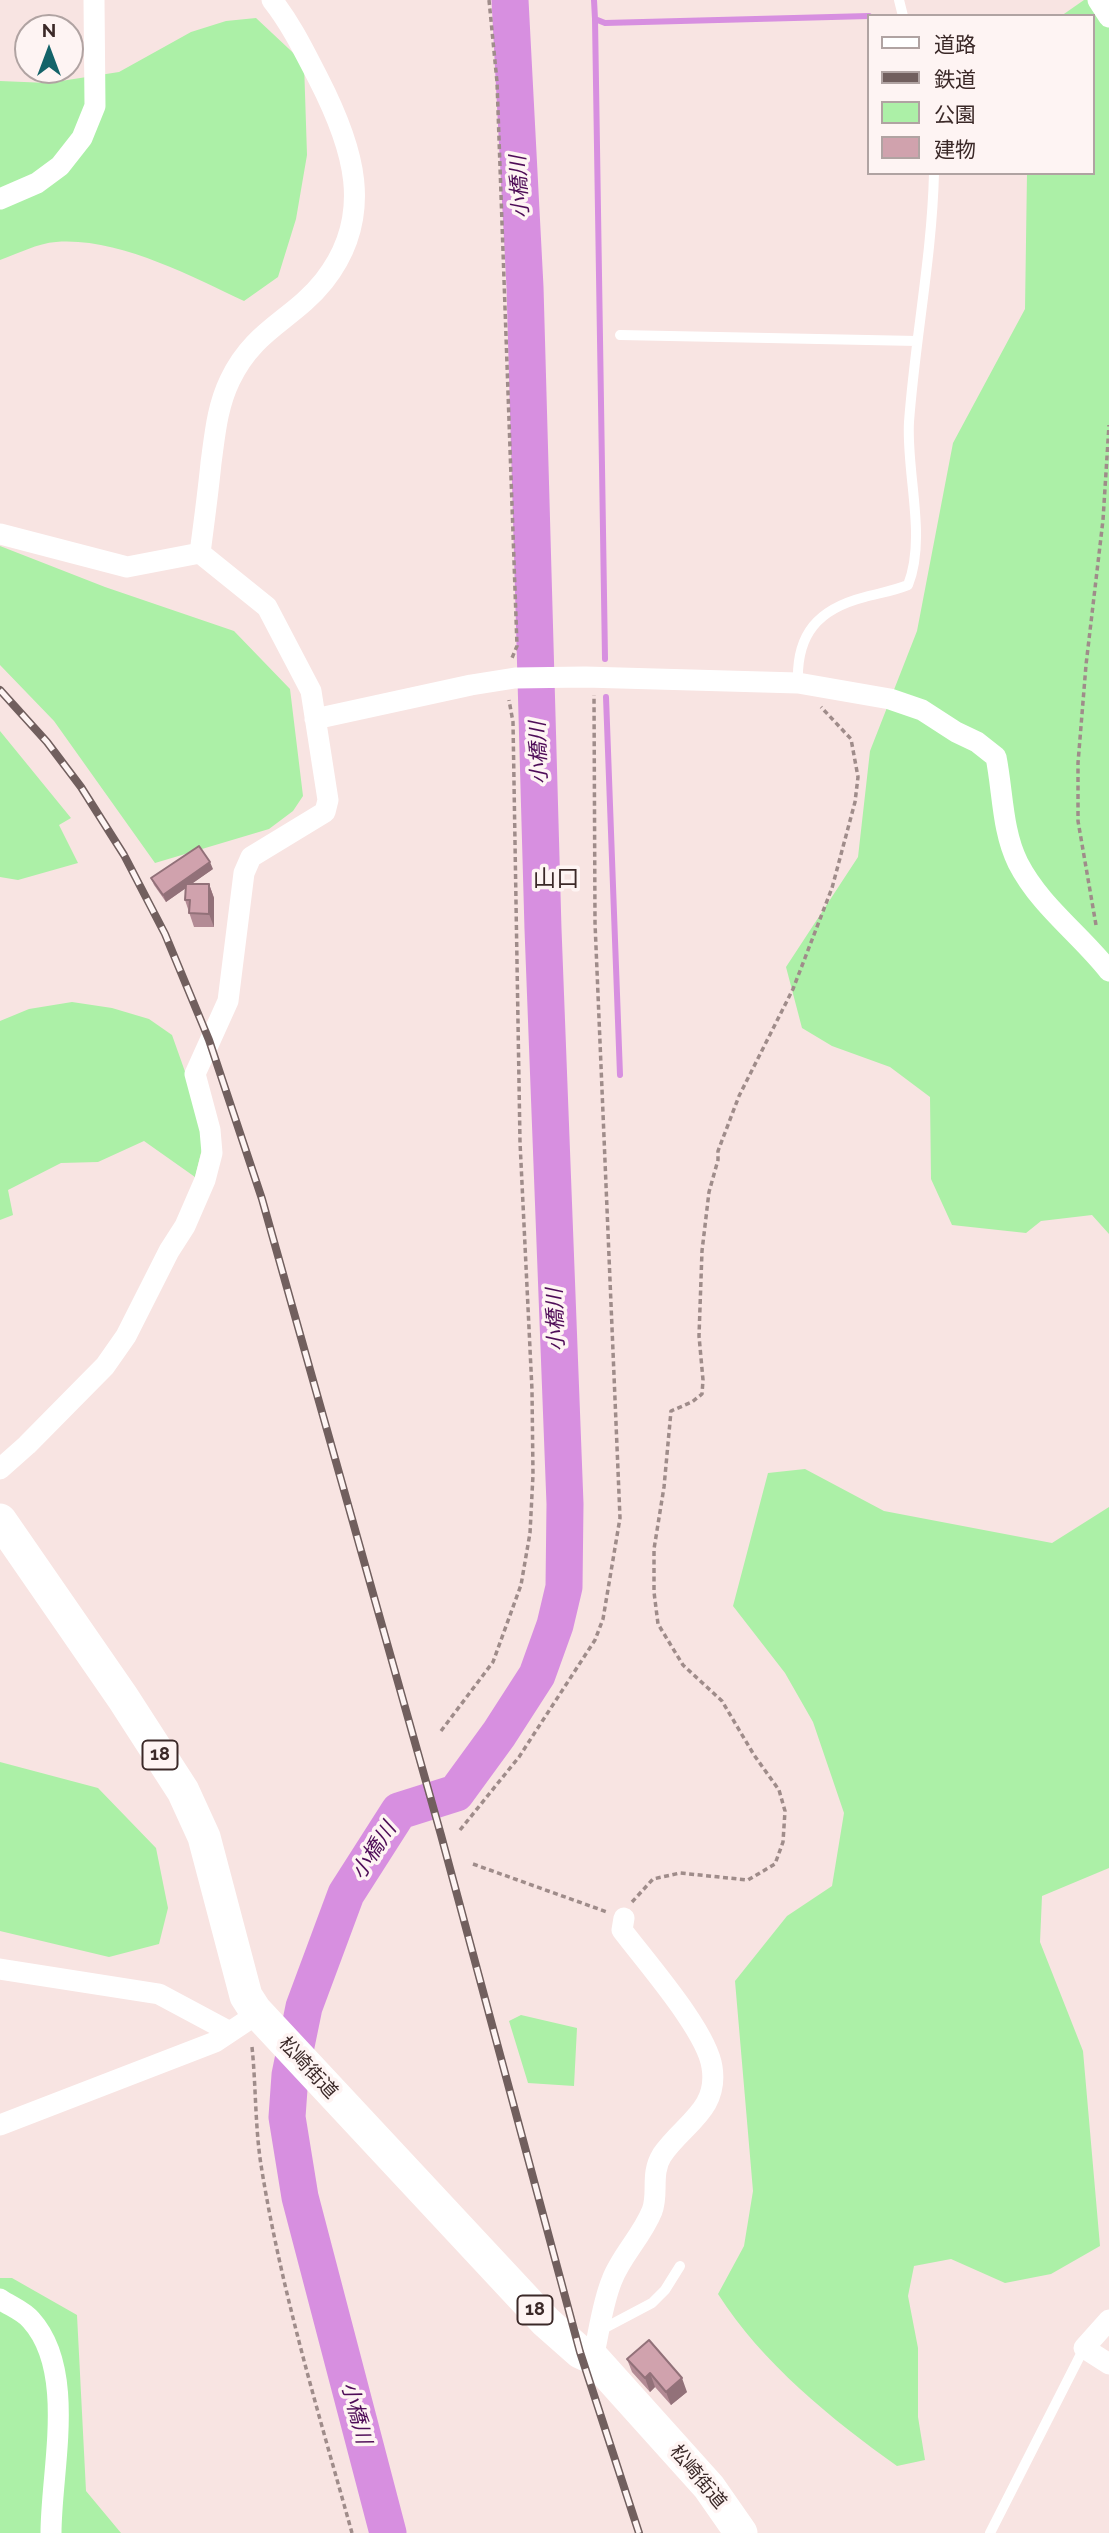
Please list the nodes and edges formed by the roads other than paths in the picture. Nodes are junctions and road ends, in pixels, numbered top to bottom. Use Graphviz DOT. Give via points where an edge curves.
graph roads {
  1 [pos="94,0"];
  2 [pos="272,0"];
  3 [pos="1098,0"];
  4 [pos="1109,17"];
  5 [pos="934,175"];
  6 [pos="0,199"];
  7 [pos="620,335"];
  8 [pos="917,341"];
  9 [pos="0,534"];
  10 [pos="200,553"];
  11 [pos="797,683"];
  12 [pos="315,719"];
  13 [pos="1105,967"];
  14 [pos="0,1469"];
  15 [pos="0,1520"];
  16 [pos="624,1918"];
  17 [pos="0,1969"];
  18 [pos="248,2020"];
  19 [pos="0,2125"];
  20 [pos="680,2266"];
  21 [pos="0,2300"];
  22 [pos="1109,2320"];
  23 [pos="596,2345"];
  24 [pos="1084,2348"];
  25 [pos="1109,2364"];
  26 [pos="51,2533"];
  27 [pos="741,2533"];
  28 [pos="990,2533"];
  1 -- 6 [label="street" via="95,106 82,138 60,166 37,183"];
  2 -- 10 [label="street" via="294,32 345,136 353,165 353,221 345,249 323,282 247,350 230,380 218,410"];
  3 -- 4 [label="street"];
  5 -- 8 [label="lane"];
  7 -- 8 [label="lane"];
  8 -- 11 [label="lane" via="909,425 914,569 908,586 825,614 804,638"];
  9 -- 10 [label="street" via="127,567"];
  10 -- 12 [label="street" via="267,607 311,691"];
  11 -- 12 [label="street" via="509,679"];
  11 -- 13 [label="street" via="890,699 922,710 996,757 1005,821 1018,863 1052,912"];
  12 -- 14 [label="street" via="328,800 325,812 251,857 244,873 228,1001 195,1074 212,1153 205,1180 126,1336 105,1366"];
  15 -- 18 [label="main road, 松崎街道 / 18" via="183,1791 204,1837 246,1996"];
  16 -- 23 [label="street" via="622,1930 704,2040 713,2089 704,2110 661,2157 653,2177 653,2209 611,2280"];
  17 -- 18 [label="street" via="159,1994"];
  18 -- 19 [label="street" via="215,2042"];
  18 -- 23 [label="main road, 松崎街道 / 18" via="326,2087 545,2322 580,2352"];
  20 -- 23 [label="lane" via="652,2303"];
  21 -- 26 [label="street" via="30,2318 49,2347 57,2375"];
  22 -- 24 [label="street"];
  23 -- 27 [label="main road, 松崎街道 / 18"];
  24 -- 25 [label="street"];
  24 -- 28 [label="lane"];
}
